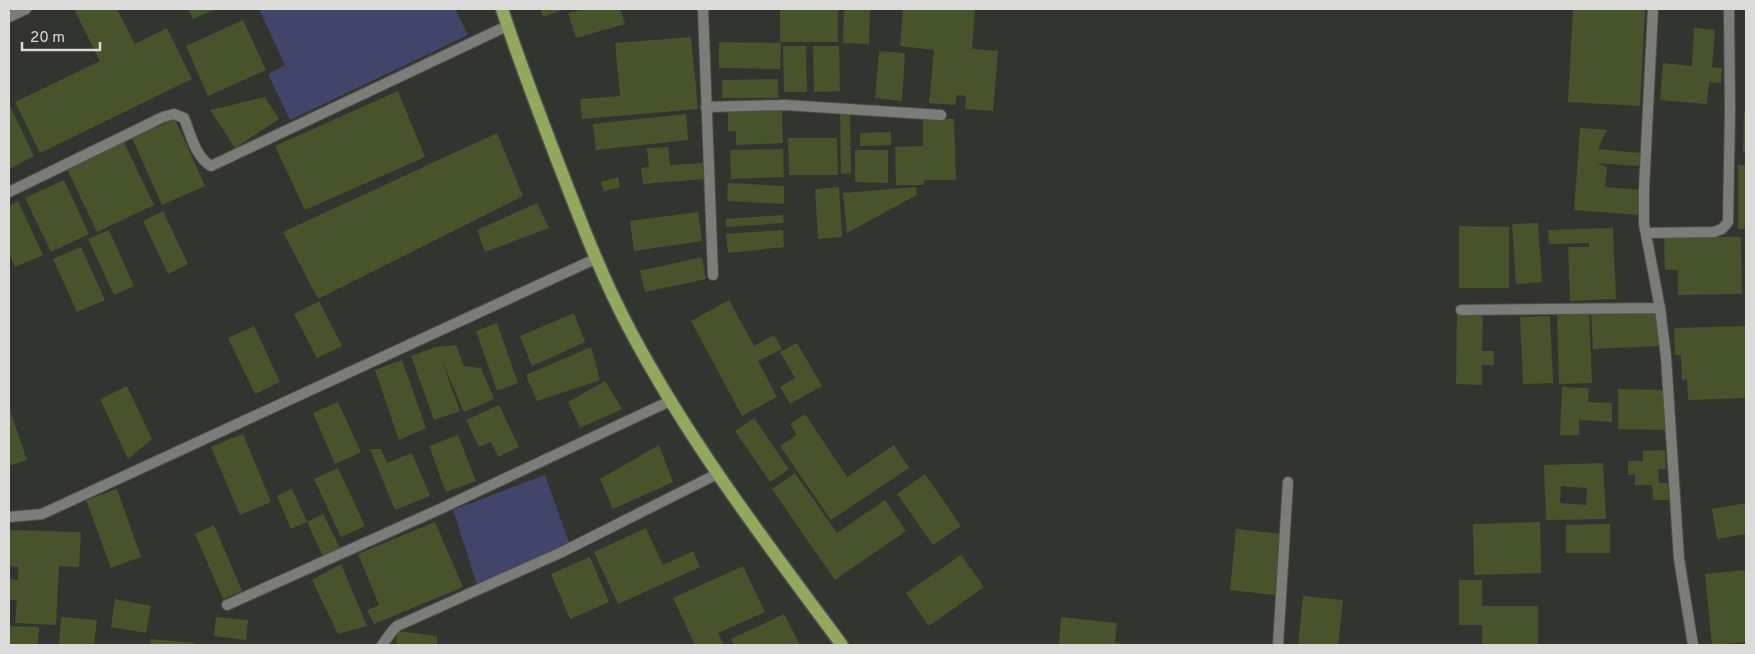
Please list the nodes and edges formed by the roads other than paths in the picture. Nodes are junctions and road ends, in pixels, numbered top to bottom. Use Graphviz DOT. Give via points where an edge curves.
graph roads {
  1 [pos="26,9"];
  2 [pos="502,9"];
  3 [pos="703,9"];
  4 [pos="1653,9"];
  5 [pos="1729,9"];
  6 [pos="9,17"];
  7 [pos="507,26"];
  8 [pos="706,107"];
  9 [pos="940,115"];
  10 [pos="9,192"];
  11 [pos="1646,233"];
  12 [pos="596,259"];
  13 [pos="713,275"];
  14 [pos="1660,308"];
  15 [pos="1461,310"];
  16 [pos="670,401"];
  17 [pos="717,474"];
  18 [pos="1288,482"];
  19 [pos="9,517"];
  20 [pos="227,605"];
  21 [pos="382,645"];
  22 [pos="842,645"];
  23 [pos="1278,645"];
  24 [pos="1693,645"];
  1 -- 6 [label="street"];
  2 -- 7 [label="main road"];
  3 -- 8 [label="street"];
  4 -- 11 [label="street" via="1644,189"];
  5 -- 11 [label="street" via="1728,222 1714,232"];
  7 -- 10 [label="street" via="211,166 198,153 184,118 174,114"];
  7 -- 12 [label="main road"];
  8 -- 9 [label="street" via="785,105"];
  8 -- 13 [label="street"];
  11 -- 14 [label="street"];
  12 -- 16 [label="main road" via="631,332"];
  12 -- 19 [label="street" via="42,514"];
  14 -- 15 [label="street"];
  14 -- 24 [label="street" via="1679,559"];
  16 -- 17 [label="main road"];
  16 -- 20 [label="street"];
  17 -- 21 [label="street" via="562,552 397,626"];
  17 -- 22 [label="main road"];
  18 -- 23 [label="street"];
}
